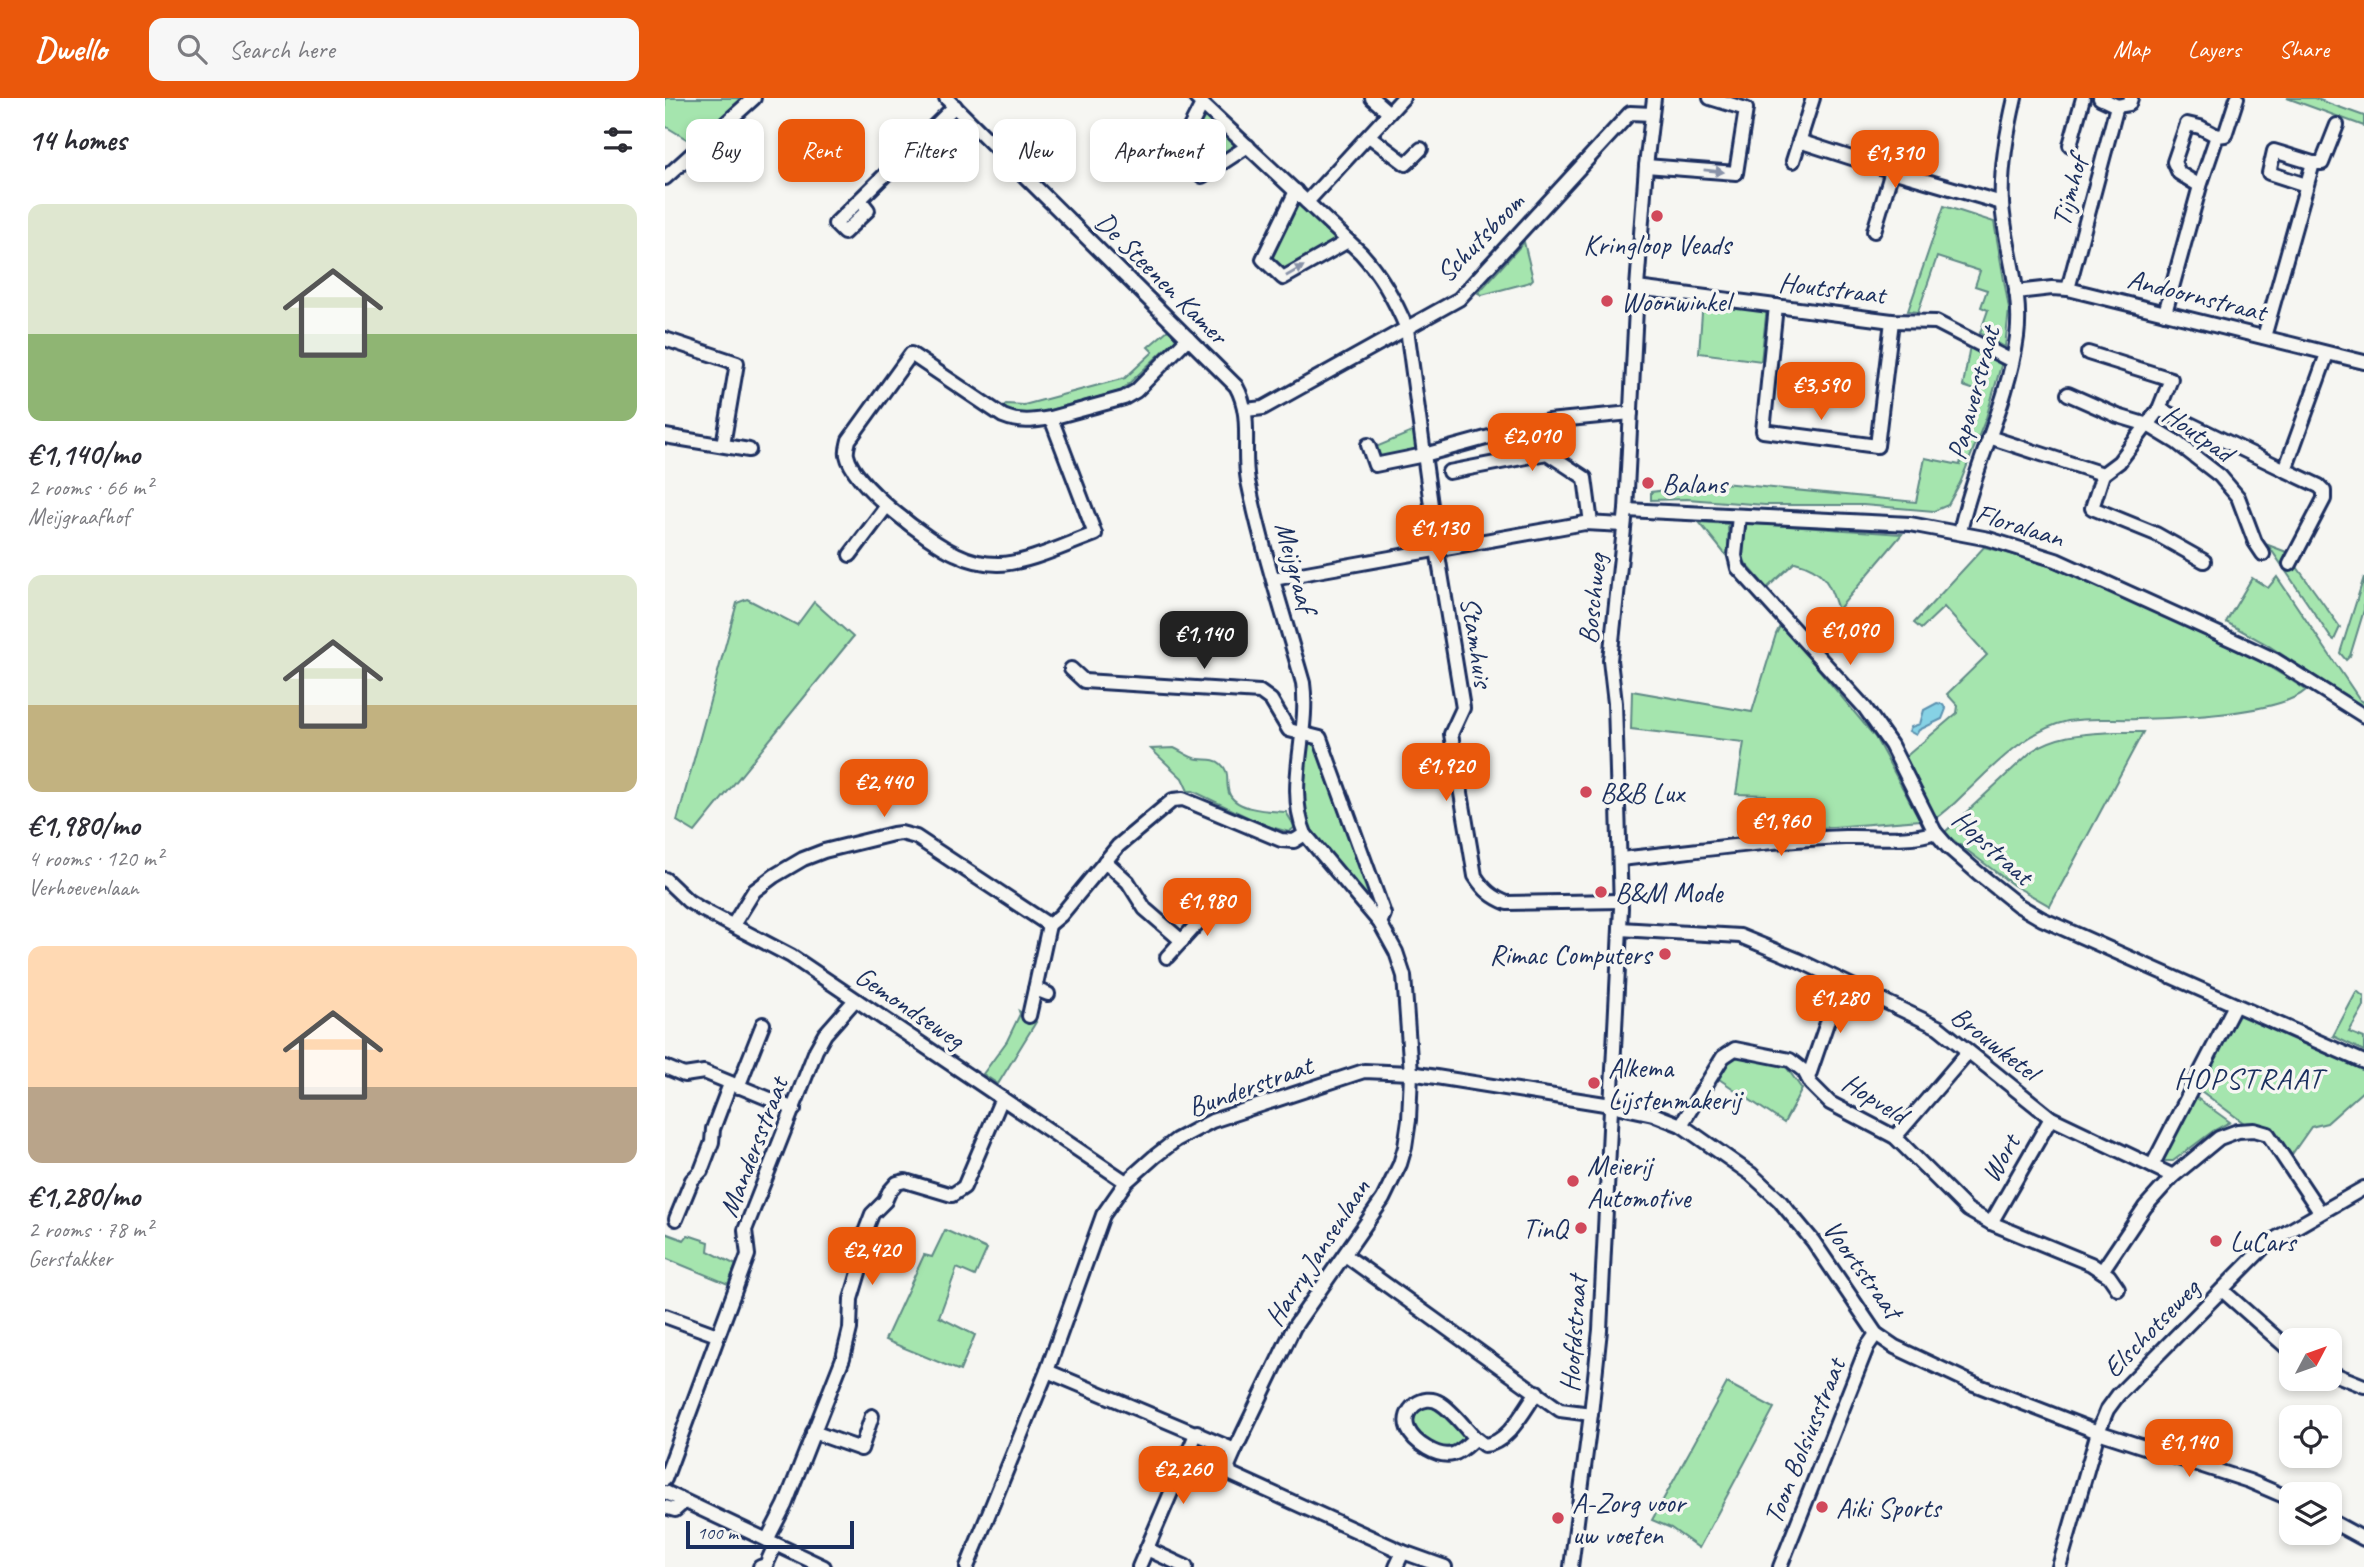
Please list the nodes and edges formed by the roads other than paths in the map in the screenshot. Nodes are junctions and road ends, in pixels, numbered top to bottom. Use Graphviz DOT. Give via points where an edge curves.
graph roads {
  1 [pos="754,98"];
  2 [pos="1372,98"];
  3 [pos="1403,98"];
  4 [pos="1654,98"];
  5 [pos="1710,98"];
  6 [pos="1813,98"];
  7 [pos="2083,98"];
  8 [pos="2100,98"];
  9 [pos="2131,98"];
  10 [pos="2237,98"];
  11 [pos="2011,99"];
  12 [pos="1199,101"];
  13 [pos="951,102"];
  14 [pos="2117,106"];
  15 [pos="1389,113"];
  16 [pos="1652,114"];
  17 [pos="2337,125"];
  18 [pos="1369,136"];
  19 [pos="2217,136"];
  20 [pos="1799,141"];
  21 [pos="2070,145"];
  22 [pos="1248,146"];
  23 [pos="1421,149"];
  24 [pos="1793,161"];
  25 [pos="2313,163"];
  26 [pos="1646,166"];
  27 [pos="1892,172"];
  28 [pos="665,178"];
  29 [pos="2306,185"];
  30 [pos="2200,186"];
  31 [pos="1296,191"];
  32 [pos="860,201"];
  33 [pos="1307,202"];
  34 [pos="2002,203"];
  35 [pos="1874,231"];
  36 [pos="1348,241"];
  37 [pos="1637,288"];
  38 [pos="2068,289"];
  39 [pos="2016,292"];
  40 [pos="1776,306"];
  41 [pos="2165,313"];
  42 [pos="1892,321"];
  43 [pos="1407,329"];
  44 [pos="2264,337"];
  45 [pos="1188,338"];
  46 [pos="665,339"];
  47 [pos="2088,353"];
  48 [pos="2327,354"];
  49 [pos="2012,361"];
  50 [pos="2364,361"];
  51 [pos="2068,394"];
  52 [pos="2159,408"];
  53 [pos="1246,410"];
  54 [pos="1631,413"];
  55 [pos="1051,418"];
  56 [pos="2148,425"];
  57 [pos="665,436"];
  58 [pos="1989,437"];
  59 [pos="723,445"];
  60 [pos="1368,445"];
  61 [pos="750,450"];
  62 [pos="1424,455"];
  63 [pos="2285,470"];
  64 [pos="1449,472"];
  65 [pos="2103,474"];
  66 [pos="886,507"];
  67 [pos="1626,510"];
  68 [pos="1739,516"];
  69 [pos="1591,523"];
  70 [pos="1624,524"];
  71 [pos="1960,532"];
  72 [pos="1437,549"];
  73 [pos="2263,554"];
  74 [pos="850,555"];
  75 [pos="2204,561"];
  76 [pos="2290,564"];
  77 [pos="1273,579"];
  78 [pos="1071,669"];
  79 [pos="2364,716"];
  80 [pos="1302,735"];
  81 [pos="1935,832"];
  82 [pos="1305,834"];
  83 [pos="1620,859"];
  84 [pos="1105,860"];
  85 [pos="665,879"];
  86 [pos="1621,901"];
  87 [pos="1207,913"];
  88 [pos="1380,923"];
  89 [pos="733,925"];
  90 [pos="1049,925"];
  91 [pos="1620,929"];
  92 [pos="1182,941"];
  93 [pos="1167,957"];
  94 [pos="1841,982"];
  95 [pos="855,1000"];
  96 [pos="2235,1005"];
  97 [pos="1029,1016"];
  98 [pos="764,1024"];
  99 [pos="1968,1052"];
  100 [pos="2364,1062"];
  101 [pos="665,1067"];
  102 [pos="1411,1073"];
  103 [pos="1808,1078"];
  104 [pos="734,1085"];
  105 [pos="1002,1098"];
  106 [pos="1611,1105"];
  107 [pos="794,1110"];
  108 [pos="2051,1118"];
  109 [pos="1681,1125"];
  110 [pos="1895,1137"];
  111 [pos="2152,1166"];
  112 [pos="2173,1176"];
  113 [pos="1126,1182"];
  114 [pos="2364,1188"];
  115 [pos="2320,1212"];
  116 [pos="675,1219"];
  117 [pos="1991,1223"];
  118 [pos="1345,1255"];
  119 [pos="2102,1271"];
  120 [pos="2118,1289"];
  121 [pos="2222,1290"];
  122 [pos="665,1316"];
  123 [pos="1876,1334"];
  124 [pos="717,1335"];
  125 [pos="2279,1340"];
  126 [pos="1047,1371"];
  127 [pos="2342,1377"];
  128 [pos="2364,1386"];
  129 [pos="1537,1392"];
  130 [pos="1591,1414"];
  131 [pos="872,1416"];
  132 [pos="813,1432"];
  133 [pos="1197,1432"];
  134 [pos="2098,1432"];
  135 [pos="1475,1438"];
  136 [pos="1234,1450"];
  137 [pos="665,1479"];
  138 [pos="665,1492"];
  139 [pos="2279,1494"];
  140 [pos="684,1502"];
  141 [pos="665,1507"];
  142 [pos="2342,1527"];
  143 [pos="2364,1539"];
  144 [pos="771,1542"];
  145 [pos="1147,1549"];
  146 [pos="1403,1552"];
  147 [pos="760,1567"];
  148 [pos="824,1567"];
  149 [pos="967,1567"];
  150 [pos="1139,1567"];
  151 [pos="1186,1567"];
  152 [pos="1396,1567"];
  153 [pos="1445,1567"];
  154 [pos="1571,1567"];
  155 [pos="1780,1567"];
  156 [pos="2059,1567"];
  1 -- 28 [label="street"];
  2 -- 15 [label="street"];
  3 -- 15 [label="street"];
  4 -- 16 [label="street, Boschweg"];
  26 -- 5 [label="street, one-way" via="1736,173 1746,109"];
  6 -- 20 [label="street"];
  7 -- 21 [label="street, Tijmhof"];
  8 -- 14 [label="street"];
  9 -- 14 [label="street" via="2129,104"];
  10 -- 19 [label="street" via="2225,135"];
  11 -- 34 [label="street, Papaverstraat"];
  12 -- 22 [label="street, Stamhuis"];
  12 -- 22 [label="street" via="1177,153 1202,176"];
  13 -- 32 [label="street"];
  13 -- 45 [label="street, De Steenen Kamer"];
  14 -- 38 [label="street, Tijmhof"];
  15 -- 18 [label="street"];
  16 -- 26 [label="street, Boschweg"];
  16 -- 43 [label="street, Schutsboom" via="1630,113 1459,299"];
  17 -- 25 [label="street" via="2322,163"];
  18 -- 23 [label="street" via="1406,164"];
  18 -- 33 [label="street"];
  19 -- 30 [label="street"];
  19 -- 30 [label="street" via="2187,124 2183,134 2174,162 2179,173"];
  20 -- 24 [label="street"];
  20 -- 27 [label="street"];
  22 -- 31 [label="street, Stamhuis"];
  25 -- 29 [label="street"];
  25 -- 29 [label="street" via="2274,151 2269,173"];
  26 -- 37 [label="street, Boschweg"];
  27 -- 34 [label="street"];
  27 -- 35 [label="street"];
  29 -- 44 [label="street"];
  30 -- 41 [label="street"];
  31 -- 33 [label="street, Stamhuis"];
  31 -- 36 [label="street, one-way" via="1263,260 1283,278"];
  33 -- 36 [label="street, Stamhuis"];
  34 -- 39 [label="street, Papaverstraat"];
  36 -- 43 [label="street, Stamhuis" via="1380,275"];
  37 -- 40 [label="street, Houtstraat"];
  37 -- 54 [label="street, Boschweg"];
  38 -- 39 [label="street, Andoornstraat"];
  38 -- 41 [label="street, Andoornstraat"];
  39 -- 49 [label="street, Papaverstraat" via="2018,335"];
  40 -- 42 [label="street, Houtstraat"];
  40 -- 42 [label="street" via="1763,431 1877,446"];
  41 -- 44 [label="street, Andoornstraat"];
  42 -- 49 [label="street, Houtstraat" via="1937,322"];
  43 -- 53 [label="street, Schutsboom" via="1262,408"];
  43 -- 62 [label="street, Stamhuis"];
  44 -- 48 [label="street, Andoornstraat"];
  45 -- 53 [label="street, De Steenen Kamer" via="1236,386"];
  45 -- 55 [label="street" via="1125,398"];
  46 -- 59 [label="street" via="737,363"];
  47 -- 52 [label="street" via="2171,379"];
  48 -- 50 [label="street, Andoornstraat"];
  48 -- 63 [label="street"];
  49 -- 58 [label="street, Papaverstraat"];
  51 -- 56 [label="street, Houtpad"];
  52 -- 56 [label="street"];
  52 -- 63 [label="street"];
  53 -- 77 [label="street, Meijgraaf" via="1248,478"];
  54 -- 62 [label="street" via="1548,421"];
  54 -- 67 [label="street, Boschweg"];
  55 -- 66 [label="street" via="1030,422 1003,416 911,354 849,440 846,453 852,469"];
  55 -- 66 [label="street" via="1094,534 999,564 954,554"];
  56 -- 65 [label="street"];
  56 -- 73 [label="street, Houtpad" via="2232,489"];
  57 -- 59 [label="street"];
  58 -- 65 [label="street"];
  58 -- 71 [label="street, Papaverstraat"];
  59 -- 61 [label="street"];
  60 -- 62 [label="street" via="1375,465"];
  62 -- 72 [label="street, Stamhuis"];
  63 -- 76 [label="street" via="2319,486 2325,499"];
  64 -- 69 [label="street" via="1547,453 1585,478"];
  65 -- 75 [label="street" via="2092,508 2156,534"];
  66 -- 74 [label="street"];
  67 -- 68 [label="street, Floralaan"];
  67 -- 70 [label="street, Boschweg"];
  68 -- 71 [label="street, Floralaan" via="1910,524"];
  68 -- 81 [label="street, Hopstraat" via="1738,568 1865,708 1891,745"];
  69 -- 70 [label="street"];
  69 -- 72 [label="street"];
  70 -- 83 [label="street, Boschweg" via="1610,660"];
  71 -- 79 [label="street, Floralaan" via="2056,560 2206,627 2275,660"];
  72 -- 77 [label="street"];
  72 -- 86 [label="street, Stamhuis" via="1463,708 1451,734 1475,876 1494,898 1507,902"];
  77 -- 80 [label="street, Meijgraaf" via="1303,683"];
  78 -- 80 [label="street" via="1084,681 1260,692 1271,700 1289,730"];
  80 -- 82 [label="street, Meijgraaf" via="1296,801"];
  80 -- 88 [label="street, Meijgraaf" via="1316,736 1323,743 1384,914"];
  81 -- 83 [label="street" via="1921,837 1846,837"];
  81 -- 96 [label="street, Hopstraat" via="1978,873 2030,912"];
  82 -- 84 [label="street" via="1294,841 1281,840 1177,799"];
  82 -- 88 [label="street, Meijgraaf"];
  83 -- 86 [label="street, Boschweg"];
  84 -- 90 [label="street"];
  84 -- 92 [label="street" via="1128,882 1145,909"];
  85 -- 89 [label="street, Gemondseweg" via="695,905"];
  86 -- 91 [label="street, Boschweg"];
  87 -- 92 [label="street"];
  88 -- 102 [label="street, Meijgraaf" via="1403,976"];
  89 -- 90 [label="street" via="754,891 803,859 901,833 916,837"];
  89 -- 95 [label="street, Gemondseweg" via="791,956"];
  90 -- 97 [label="street" via="1042,991"];
  91 -- 94 [label="street, Brouwketel" via="1740,936"];
  91 -- 106 [label="street, Boschweg"];
  92 -- 93 [label="street"];
  94 -- 99 [label="street, Brouwketel" via="1938,1027"];
  94 -- 103 [label="street"];
  95 -- 105 [label="street, Gemondseweg"];
  95 -- 107 [label="street, Mandersstraat" via="816,1050"];
  96 -- 100 [label="street, Hopstraat"];
  96 -- 111 [label="street"];
  98 -- 104 [label="street"];
  99 -- 108 [label="street, Brouwketel"];
  99 -- 110 [label="street"];
  101 -- 104 [label="street" via="684,1074 704,1072"];
  102 -- 106 [label="street, Bunderstraat"];
  102 -- 113 [label="street, Bunderstraat" via="1364,1071 1212,1121 1176,1140"];
  102 -- 118 [label="street, Harry Jansenlaan" via="1409,1120 1400,1164 1383,1199"];
  103 -- 109 [label="street, Hopveld" via="1790,1060 1735,1049 1723,1057"];
  103 -- 110 [label="street, Hopveld" via="1830,1103"];
  104 -- 107 [label="street"];
  104 -- 116 [label="street" via="713,1129 701,1171 692,1180"];
  105 -- 113 [label="street, Gemondseweg"];
  105 -- 132 [label="street" via="964,1187 952,1195 905,1181 897,1183 871,1214 856,1256 860,1269 843,1358"];
  106 -- 109 [label="street, Voortstraat"];
  106 -- 130 [label="street, Hoofdstraat" via="1600,1330"];
  107 -- 124 [label="street, Mandersstraat" via="744,1230 748,1255"];
  108 -- 111 [label="street, Brouwketel"];
  108 -- 117 [label="street, Wort"];
  109 -- 123 [label="street, Voortstraat" via="1751,1174 1779,1200 1814,1241"];
  110 -- 117 [label="street, Hopveld" via="1968,1210"];
  111 -- 112 [label="street, Brouwketel"];
  112 -- 115 [label="street" via="2219,1138 2254,1130 2268,1134"];
  112 -- 119 [label="street" via="2145,1207"];
  113 -- 126 [label="street, Bunderstraat" via="1103,1215"];
  114 -- 115 [label="street, Elschotseweg"];
  115 -- 121 [label="street, Elschotseweg" via="2268,1243"];
  117 -- 119 [label="street, Hopveld"];
  118 -- 129 [label="street"];
  118 -- 136 [label="street, Harry Jansenlaan" via="1294,1327"];
  119 -- 120 [label="street, Hopveld"];
  121 -- 125 [label="street"];
  121 -- 134 [label="street, Elschotseweg" via="2119,1395"];
  122 -- 124 [label="street"];
  123 -- 134 [label="street, Voortstraat" via="1974,1384"];
  123 -- 155 [label="street, Toon Bolsiusstraat"];
  124 -- 137 [label="street, Mandersstraat"];
  126 -- 133 [label="street"];
  126 -- 149 [label="street, Bunderstraat"];
  127 -- 128 [label="street"];
  129 -- 130 [label="street" via="1560,1410"];
  129 -- 135 [label="street" via="1503,1437 1491,1445"];
  130 -- 154 [label="street, Hoofdstraat"];
  131 -- 132 [label="street" via="861,1449"];
  132 -- 144 [label="street"];
  133 -- 136 [label="street"];
  133 -- 145 [label="street"];
  134 -- 139 [label="street, Voortstraat"];
  134 -- 156 [label="street, Elschotseweg"];
  135 -- 135 [label="street" via="1441,1403 1431,1399 1415,1404 1406,1419 1414,1438 1428,1449 1449,1455"];
  136 -- 146 [label="street" via="1228,1466 1231,1474"];
  138 -- 140 [label="street"];
  140 -- 141 [label="street" via="675,1510"];
  140 -- 144 [label="street"];
  142 -- 143 [label="street"];
  144 -- 147 [label="street" via="766,1565"];
  144 -- 148 [label="street"];
  145 -- 150 [label="street"];
  145 -- 151 [label="street"];
  146 -- 152 [label="street"];
  146 -- 153 [label="street"];
}
